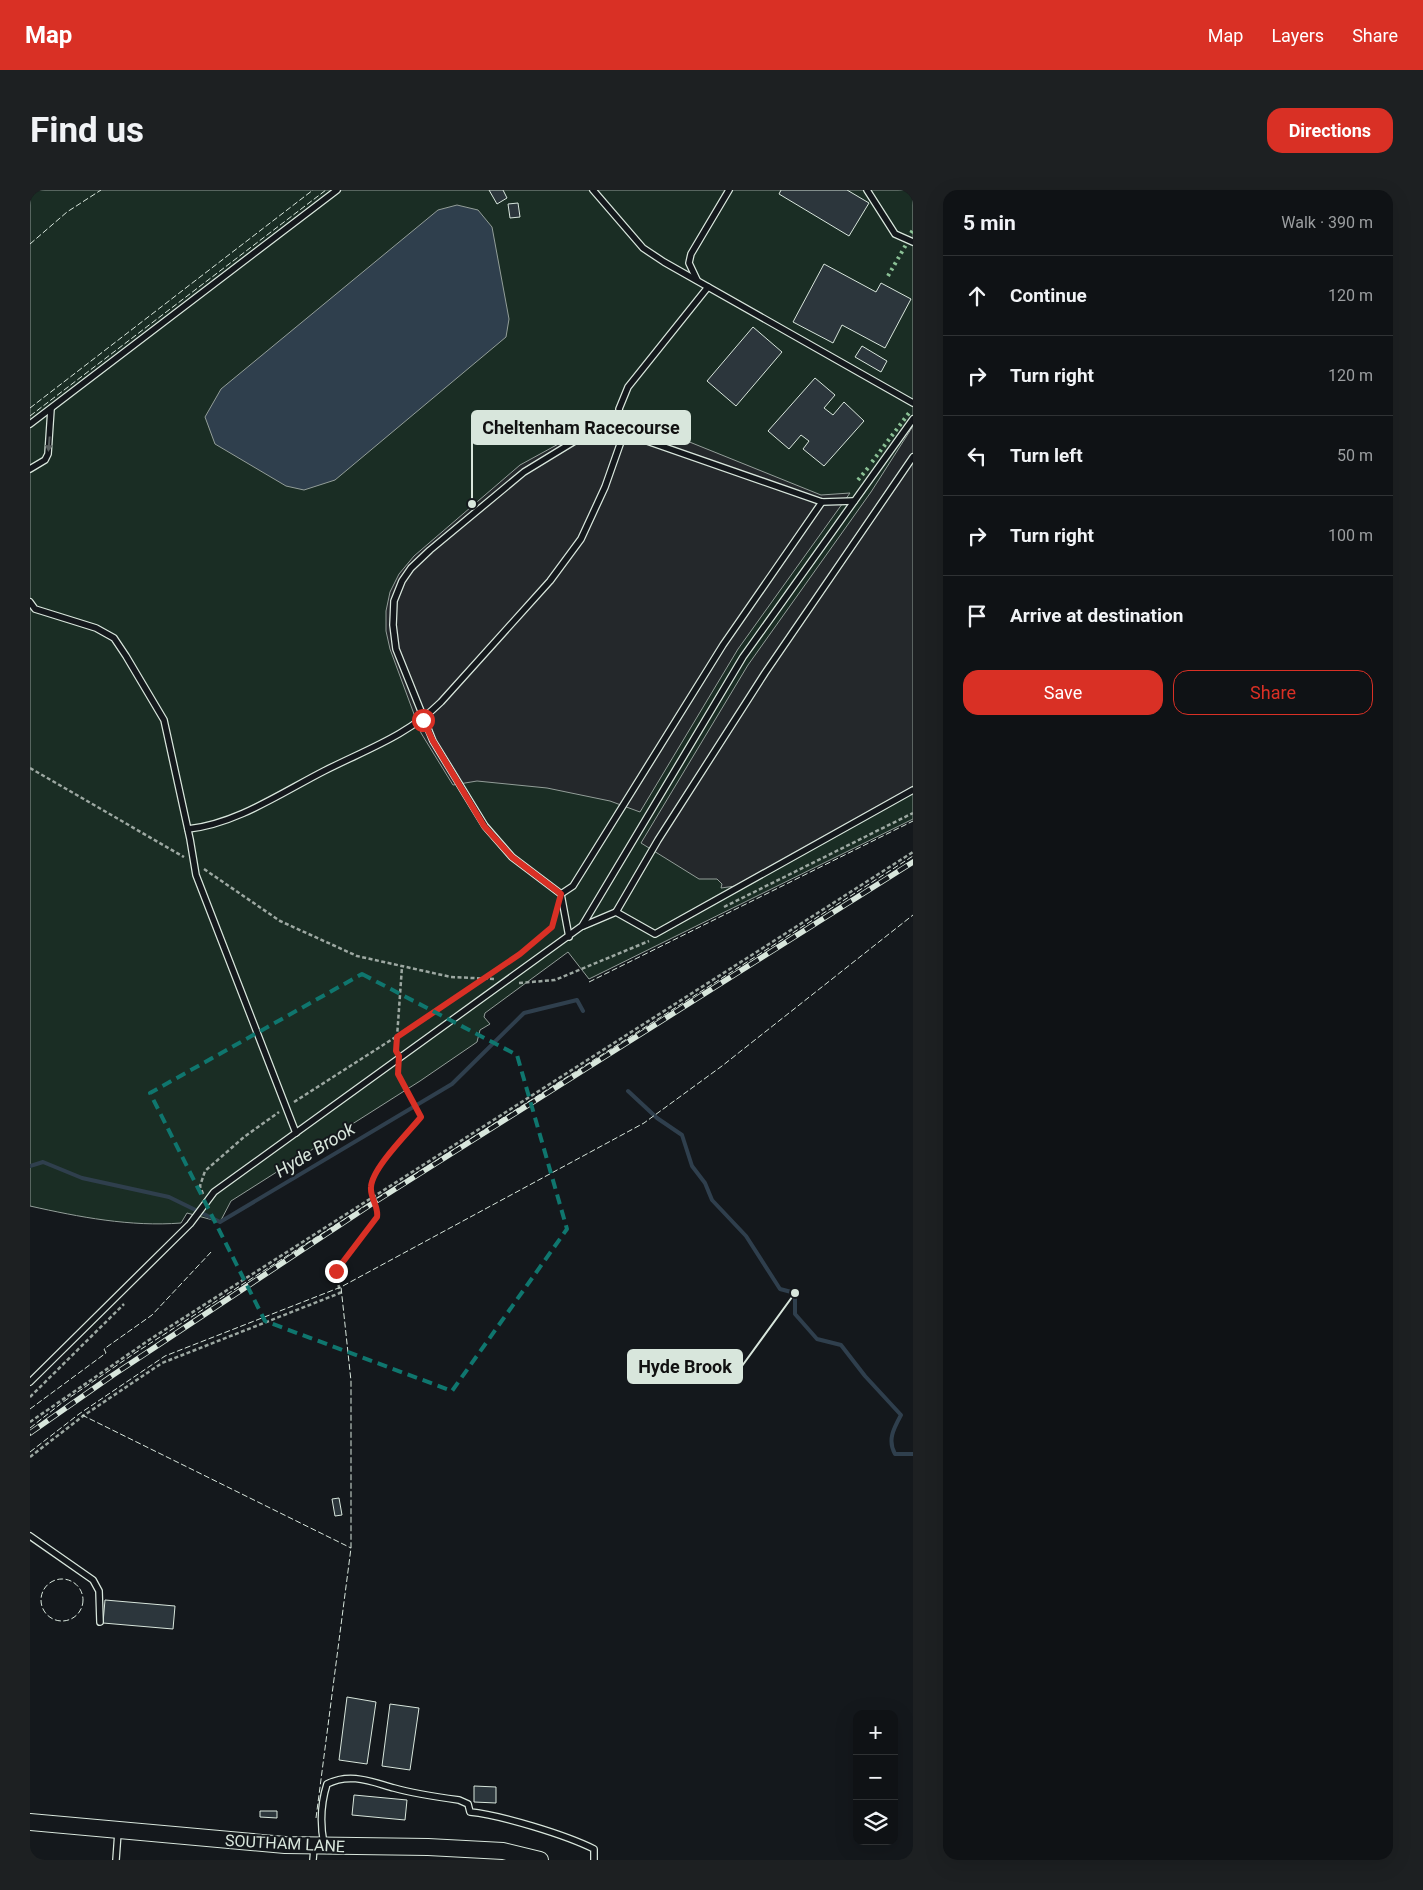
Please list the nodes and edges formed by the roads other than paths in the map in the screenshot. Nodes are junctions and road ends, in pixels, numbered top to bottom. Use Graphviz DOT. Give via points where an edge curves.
graph roads {
  1 [pos="337,190"];
  2 [pos="594,190"];
  3 [pos="729,190"];
  4 [pos="867,190"];
  5 [pos="913,242"];
  6 [pos="697,281"];
  7 [pos="708,287"];
  8 [pos="913,403"];
  9 [pos="51,409"];
  10 [pos="913,419"];
  11 [pos="30,424"];
  12 [pos="624,433"];
  13 [pos="913,457"];
  14 [pos="30,469"];
  15 [pos="822,502"];
  16 [pos="854,502"];
  17 [pos="30,602"];
  18 [pos="423,720"];
  19 [pos="913,790"];
  20 [pos="188,828"];
  21 [pos="561,894"];
  22 [pos="616,912"];
  23 [pos="582,926"];
  24 [pos="569,937"];
  25 [pos="296,1133"];
  26 [pos="30,1382"];
  27 [pos="30,1536"];
  28 [pos="100,1622"];
  29 [pos="30,1822"];
  30 [pos="118,1830"];
  31 [pos="317,1851"];
  32 [pos="116,1860"];
  33 [pos="540,1860"];
  34 [pos="594,1860"];
  1 -- 9 [label="lane"];
  2 -- 6 [label="lane" via="643,248"];
  3 -- 6 [label="lane" via="692,254 689,263"];
  4 -- 5 [label="lane" via="895,234"];
  6 -- 7 [label="lane"];
  7 -- 8 [label="lane"];
  7 -- 12 [label="lane" via="628,386 619,409"];
  9 -- 11 [label="lane"];
  9 -- 14 [label="lane, one-way" via="48,454 45,460"];
  10 -- 16 [label="lane"];
  12 -- 15 [label="lane"];
  12 -- 18 [label="lane" via="605,487 581,539 550,581"];
  12 -- 18 [label="lane" via="583,436 524,472 411,568 394,602 393,625 396,649"];
  13 -- 22 [label="lane" via="765,673"];
  15 -- 16 [label="lane"];
  15 -- 21 [label="lane" via="723,645 572,886"];
  16 -- 23 [label="lane" via="743,658"];
  17 -- 20 [label="lane" via="35,609 96,628 114,638 164,720"];
  18 -- 20 [label="lane" via="394,739 245,812 210,826"];
  18 -- 21 [label="lane" via="484,826 512,857"];
  19 -- 22 [label="lane" via="655,934"];
  20 -- 25 [label="lane" via="196,875"];
  21 -- 24 [label="lane"];
  22 -- 23 [label="lane"];
  23 -- 24 [label="lane"];
  24 -- 25 [label="lane" via="499,984"];
  25 -- 26 [label="lane" via="214,1192 194,1218"];
  27 -- 28 [label="lane" via="93,1580 99,1591"];
  29 -- 30 [label="street, SOUTHAM LANE"];
  30 -- 31 [label="street, SOUTHAM LANE"];
  30 -- 32 [label="lane"];
  31 -- 33 [label="street, SOUTHAM LANE" via="503,1851"];
  31 -- 34 [label="lane" via="323,1798 327,1784 337,1778 369,1780 459,1800 468,1804 470,1812 581,1842 594,1848"];
}
